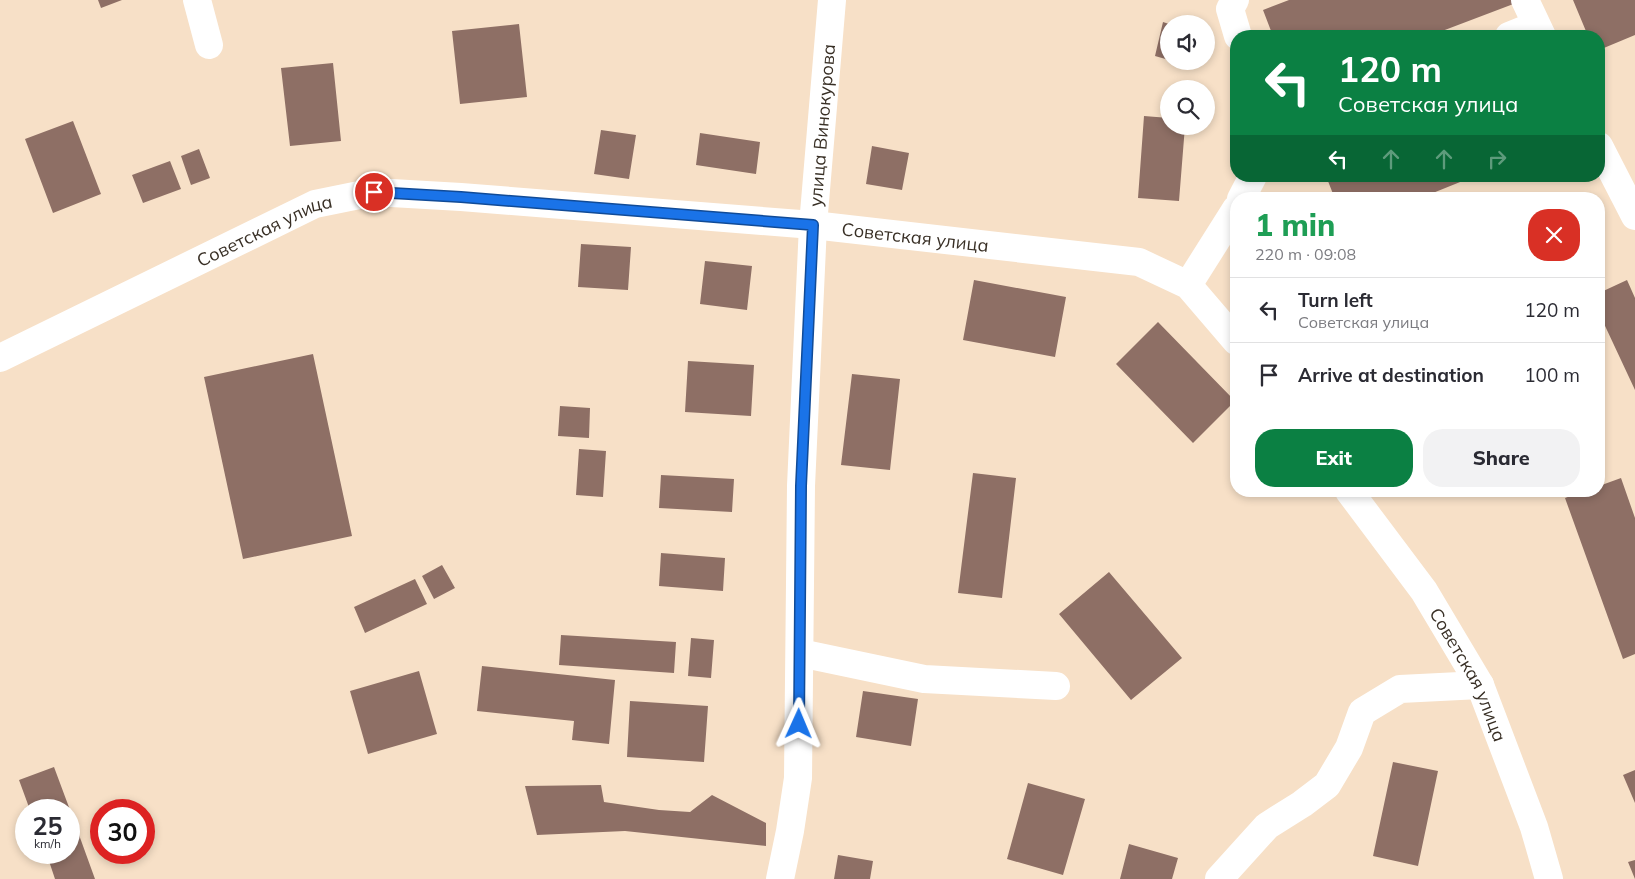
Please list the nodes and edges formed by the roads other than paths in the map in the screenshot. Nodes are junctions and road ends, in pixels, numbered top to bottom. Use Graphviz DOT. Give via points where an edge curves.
graph roads {
  1 [pos="196,0"];
  2 [pos="832,0"];
  3 [pos="1235,0"];
  4 [pos="1525,0"];
  5 [pos="1236,30"];
  6 [pos="1539,30"];
  7 [pos="209,45"];
  8 [pos="1605,158"];
  9 [pos="1635,216"];
  10 [pos="1230,218"];
  11 [pos="813,225"];
  12 [pos="1188,285"];
  13 [pos="1230,334"];
  14 [pos="0,358"];
  15 [pos="1354,497"];
  16 [pos="800,653"];
  17 [pos="1056,686"];
  18 [pos="1480,686"];
  19 [pos="780,879"];
  20 [pos="1219,879"];
  21 [pos="1549,879"];
  1 -- 7 [label="street"];
  2 -- 11 [label="street, улица Винокурова"];
  3 -- 5 [label="street" via="1230,9"];
  4 -- 6 [label="street"];
  8 -- 9 [label="street"];
  10 -- 12 [label="street"];
  11 -- 12 [label="street, Советская улица" via="1139,262"];
  11 -- 14 [label="street, Советская улица" via="374,192 315,204"];
  11 -- 16 [label="street, улица Винокурова" via="801,486"];
  12 -- 13 [label="street, Советская улица"];
  15 -- 18 [label="street, Советская улица" via="1424,591"];
  16 -- 17 [label="street" via="924,679"];
  16 -- 19 [label="street, улица Винокурова" via="798,778"];
  18 -- 20 [label="street" via="1400,689 1362,712 1349,748 1327,785 1267,826"];
  18 -- 21 [label="street, Советская улица" via="1534,827"];
}
